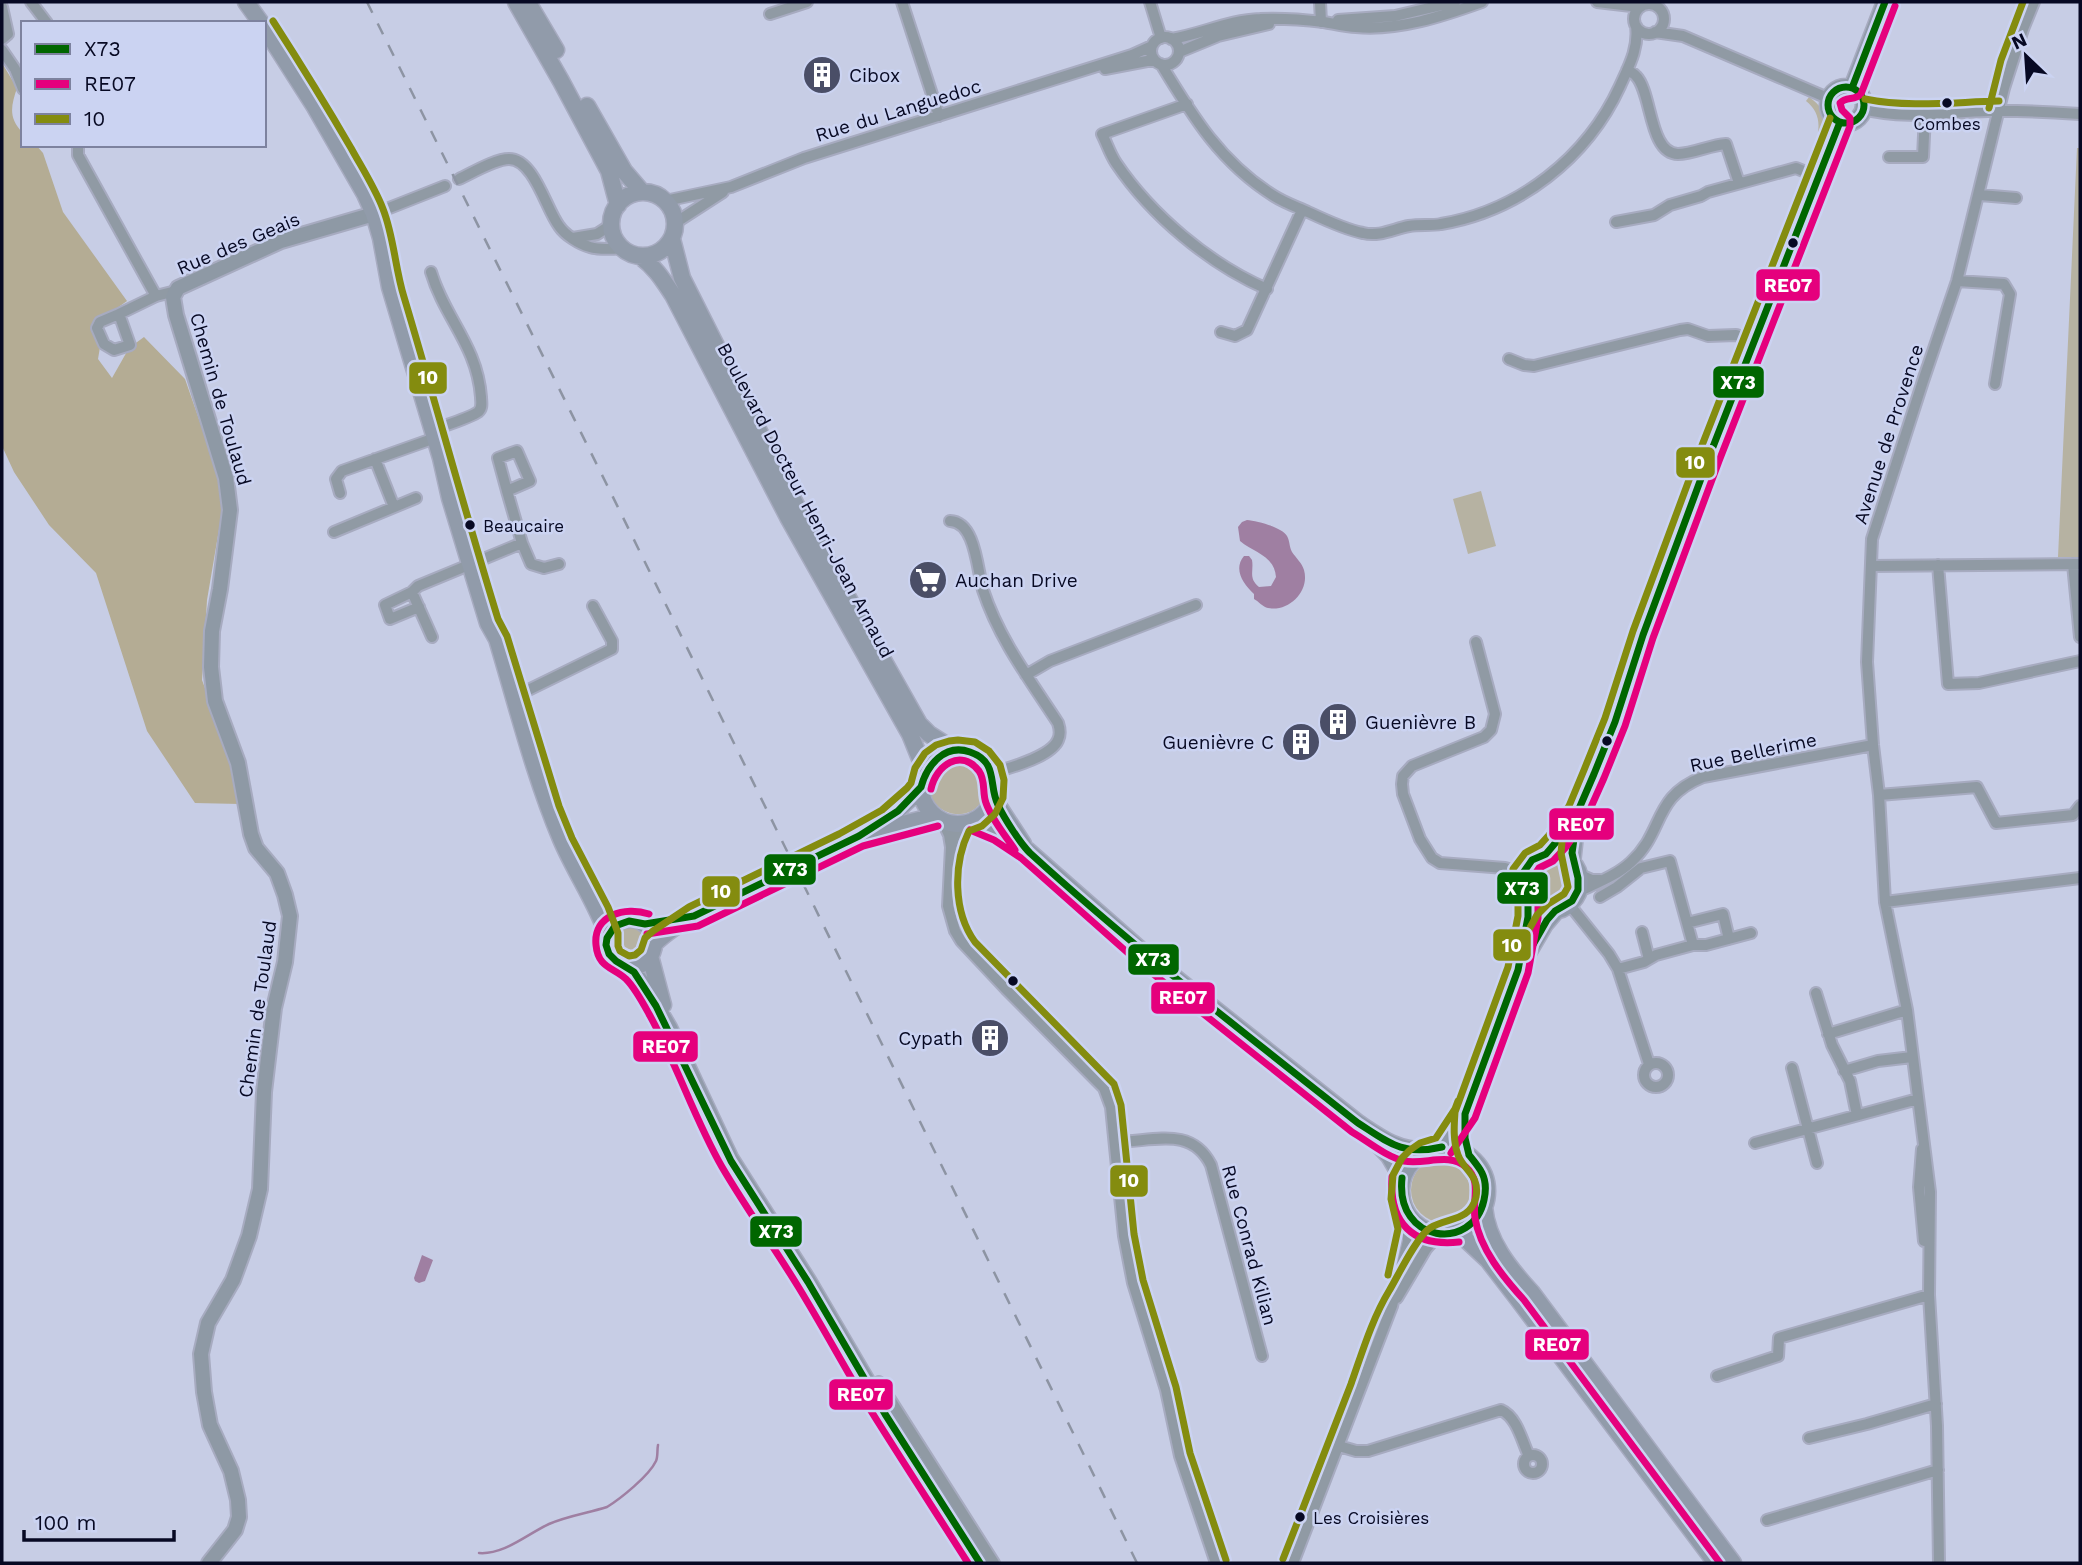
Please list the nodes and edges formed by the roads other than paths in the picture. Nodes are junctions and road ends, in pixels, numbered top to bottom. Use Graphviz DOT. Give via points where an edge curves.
graph roads {
  1 [pos="31,2"];
  2 [pos="246,2"];
  3 [pos="516,2"];
  4 [pos="528,2"];
  5 [pos="807,2"];
  6 [pos="902,2"];
  7 [pos="1150,2"];
  8 [pos="1320,2"];
  9 [pos="1455,2"];
  10 [pos="1482,2"];
  11 [pos="1885,2"];
  12 [pos="2035,2"];
  13 [pos="1601,3"];
  14 [pos="1644,4"];
  15 [pos="2,7"];
  16 [pos="1663,11"];
  17 [pos="770,14"];
  18 [pos="1285,20"];
  19 [pos="45,21"];
  20 [pos="260,21"];
  21 [pos="1321,22"];
  22 [pos="1635,24"];
  23 [pos="266,30"];
  24 [pos="1653,33"];
  25 [pos="1683,36"];
  26 [pos="1166,38"];
  27 [pos="2,39"];
  28 [pos="1637,44"];
  29 [pos="1152,46"];
  30 [pos="2,50"];
  31 [pos="1176,57"];
  32 [pos="1158,63"];
  33 [pos="19,66"];
  34 [pos="1627,70"];
  35 [pos="1078,72"];
  36 [pos="1852,88"];
  37 [pos="1184,99"];
  38 [pos="1830,99"];
  39 [pos="1863,109"];
  40 [pos="1999,111"];
  41 [pos="1925,114"];
  42 [pos="2080,114"];
  43 [pos="939,116"];
  44 [pos="1840,122"];
  45 [pos="78,147"];
  46 [pos="1889,157"];
  47 [pos="1818,177"];
  48 [pos="458,179"];
  49 [pos="1739,184"];
  50 [pos="445,186"];
  51 [pos="731,187"];
  52 [pos="642,192"];
  53 [pos="1980,195"];
  54 [pos="2016,198"];
  55 [pos="665,201"];
  56 [pos="618,205"];
  57 [pos="1302,210"];
  58 [pos="374,214"];
  59 [pos="1616,222"];
  60 [pos="611,225"];
  61 [pos="673,231"];
  62 [pos="573,238"];
  63 [pos="622,248"];
  64 [pos="640,256"];
  65 [pos="431,272"];
  66 [pos="1957,281"];
  67 [pos="1266,289"];
  68 [pos="176,291"];
  69 [pos="156,296"];
  70 [pos="119,314"];
  71 [pos="1221,332"];
  72 [pos="1754,341"];
  73 [pos="1509,359"];
  74 [pos="1995,384"];
  75 [pos="434,434"];
  76 [pos="375,459"];
  77 [pos="507,491"];
  78 [pos="340,493"];
  79 [pos="416,498"];
  80 [pos="394,508"];
  81 [pos="950,521"];
  82 [pos="334,532"];
  83 [pos="522,543"];
  84 [pos="475,564"];
  85 [pos="559,564"];
  86 [pos="2077,564"];
  87 [pos="1938,565"];
  88 [pos="1871,566"];
  89 [pos="412,592"];
  90 [pos="593,606"];
  91 [pos="1196,606"];
  92 [pos="419,607"];
  93 [pos="2080,637"];
  94 [pos="432,638"];
  95 [pos="1476,642"];
  96 [pos="2080,661"];
  97 [pos="1026,674"];
  98 [pos="514,697"];
  99 [pos="1873,746"];
  100 [pos="954,750"];
  101 [pos="992,773"];
  102 [pos="923,779"];
  103 [pos="994,795"];
  104 [pos="1879,795"];
  105 [pos="2080,806"];
  106 [pos="1578,811"];
  107 [pos="939,818"];
  108 [pos="968,821"];
  109 [pos="859,836"];
  110 [pos="951,847"];
  111 [pos="1027,850"];
  112 [pos="1546,854"];
  113 [pos="1575,868"];
  114 [pos="1523,873"];
  115 [pos="2080,878"];
  116 [pos="1602,880"];
  117 [pos="585,885"];
  118 [pos="1600,897"];
  119 [pos="1528,901"];
  120 [pos="1568,902"];
  121 [pos="1885,902"];
  122 [pos="694,916"];
  123 [pos="626,920"];
  124 [pos="1687,923"];
  125 [pos="645,925"];
  126 [pos="1642,932"];
  127 [pos="1751,933"];
  128 [pos="608,936"];
  129 [pos="1729,939"];
  130 [pos="1693,945"];
  131 [pos="652,950"];
  132 [pos="1649,959"];
  133 [pos="627,967"];
  134 [pos="1618,969"];
  135 [pos="1518,970"];
  136 [pos="1816,993"];
  137 [pos="1907,1010"];
  138 [pos="668,1028"];
  139 [pos="1828,1034"];
  140 [pos="1912,1057"];
  141 [pos="1649,1064"];
  142 [pos="1792,1068"];
  143 [pos="1844,1071"];
  144 [pos="1918,1099"];
  145 [pos="1465,1114"];
  146 [pos="1857,1115"];
  147 [pos="1358,1123"];
  148 [pos="1808,1128"];
  149 [pos="1115,1142"];
  150 [pos="1755,1143"];
  151 [pos="1434,1149"];
  152 [pos="1469,1155"];
  153 [pos="1817,1163"];
  154 [pos="1402,1178"];
  155 [pos="1484,1207"];
  156 [pos="1408,1215"];
  157 [pos="1458,1232"];
  158 [pos="1439,1234"];
  159 [pos="1930,1295"];
  160 [pos="1392,1306"];
  161 [pos="1262,1356"];
  162 [pos="1717,1376"];
  163 [pos="880,1382"];
  164 [pos="1936,1404"];
  165 [pos="1809,1438"];
  166 [pos="1339,1446"];
  167 [pos="1529,1456"];
  168 [pos="1938,1470"];
  169 [pos="1767,1520"];
  170 [pos="1713,1552"];
  171 [pos="209,1563"];
  172 [pos="980,1563"];
  173 [pos="994,1563"];
  174 [pos="1216,1563"];
  175 [pos="1293,1563"];
  176 [pos="1733,1563"];
  177 [pos="1939,1563"];
  1 -- 19 [label="street"];
  2 -- 20 [label="main road"];
  3 -- 56 [label="main road" via="609,171"];
  4 -- 52 [label="main road" via="624,171"];
  5 -- 17 [label="street"];
  6 -- 43 [label="street"];
  7 -- 26 [label="street"];
  8 -- 21 [label="street"];
  9 -- 21 [label="street" via="1395,16"];
  10 -- 21 [label="street" via="1396,26"];
  11 -- 36 [label="main road"];
  12 -- 40 [label="street, Avenue de Provence"];
  13 -- 14 [label="street"];
  13 -- 22 [label="street"];
  14 -- 16 [label="street"];
  14 -- 22 [label="street" via="1635,13"];
  15 -- 27 [label="street" via="8,34"];
  16 -- 24 [label="street" via="1661,26"];
  16 -- 25 [label="street"];
  18 -- 21 [label="street"];
  18 -- 26 [label="street" via="1244,20"];
  18 -- 31 [label="street" via="1235,30"];
  22 -- 24 [label="street" via="1642,32"];
  22 -- 28 [label="street"];
  23 -- 58 [label="main road"];
  24 -- 25 [label="street"];
  24 -- 28 [label="street"];
  25 -- 38 [label="street"];
  26 -- 29 [label="street"];
  26 -- 31 [label="street" via="1177,44"];
  28 -- 34 [label="street"];
  29 -- 32 [label="street" via="1151,54"];
  29 -- 35 [label="street, Rue du Languedoc"];
  30 -- 33 [label="street"];
  31 -- 32 [label="street" via="1166,65"];
  31 -- 37 [label="street"];
  32 -- 35 [label="street, Rue du Languedoc"];
  32 -- 37 [label="street"];
  34 -- 49 [label="street" via="1642,85 1662,145 1678,154 1726,144"];
  34 -- 57 [label="street" via="1600,123 1579,148 1557,170 1501,206 1450,222 1387,233 1363,233"];
  35 -- 43 [label="street, Rue du Languedoc"];
  36 -- 38 [label="main road" via="1841,88"];
  36 -- 39 [label="main road" via="1863,99"];
  37 -- 57 [label="street" via="1226,158 1268,192"];
  37 -- 67 [label="street" via="1102,134 1114,161 1173,226 1211,259"];
  38 -- 44 [label="main road" via="1829,110"];
  39 -- 41 [label="street"];
  39 -- 44 [label="main road" via="1857,120"];
  40 -- 41 [label="street"];
  40 -- 42 [label="street"];
  40 -- 53 [label="street, Avenue de Provence"];
  41 -- 46 [label="street" via="1923,157"];
  43 -- 51 [label="street, Rue du Languedoc" via="804,158"];
  44 -- 47 [label="main road"];
  45 -- 69 [label="street" via="78,155"];
  47 -- 49 [label="street" via="1796,168"];
  47 -- 72 [label="main road"];
  48 -- 62 [label="street" via="501,160 518,160 530,171 556,223"];
  49 -- 59 [label="street" via="1670,205 1654,215"];
  50 -- 58 [label="street"];
  51 -- 55 [label="street, Rue du Languedoc"];
  51 -- 61 [label="street, Rue du Languedoc"];
  52 -- 55 [label="main road"];
  52 -- 56 [label="main road"];
  53 -- 54 [label="street"];
  53 -- 66 [label="street, Avenue de Provence"];
  55 -- 61 [label="main road" via="671,208"];
  56 -- 60 [label="main road"];
  57 -- 67 [label="street"];
  58 -- 68 [label="street, Rue des Geais" via="281,241"];
  58 -- 75 [label="main road" via="390,287"];
  60 -- 62 [label="street" via="597,234"];
  60 -- 63 [label="main road"];
  61 -- 64 [label="main road" via="658,252"];
  61 -- 100 [label="main road, Boulevard Docteur Henri-Jean Arnaud" via="681,278 812,535 919,724"];
  62 -- 63 [label="street" via="591,248"];
  63 -- 64 [label="main road"];
  64 -- 102 [label="main road, Boulevard Docteur Henri-Jean Arnaud" via="673,295 788,517 910,734"];
  65 -- 75 [label="street" via="474,360 481,406"];
  66 -- 74 [label="street" via="2004,284 2010,294"];
  66 -- 88 [label="street, Avenue de Provence" via="1872,539"];
  67 -- 71 [label="street" via="1247,330 1235,336"];
  68 -- 69 [label="street, Rue des Geais"];
  68 -- 171 [label="street, Chemin de Toulaud" via="176,315 226,478 230,510 212,631 215,701 238,763 251,834 256,848 277,873 290,916 267,1066 260,1189 249,1236 233,1280 208,1323 201,1354 210,1425 231,1471 239,1517 235,1530"];
  69 -- 70 [label="street, Rue des Geais"];
  72 -- 73 [label="street" via="1688,329 1534,366"];
  72 -- 106 [label="main road"];
  75 -- 76 [label="street"];
  75 -- 84 [label="main road" via="460,500"];
  76 -- 78 [label="street" via="342,471 335,479"];
  76 -- 80 [label="street"];
  77 -- 83 [label="street"];
  79 -- 80 [label="street"];
  80 -- 82 [label="street"];
  81 -- 97 [label="street" via="961,523 968,532 988,603"];
  83 -- 84 [label="street"];
  83 -- 85 [label="street" via="531,564 544,568"];
  84 -- 89 [label="street"];
  84 -- 98 [label="main road" via="498,620 497,639"];
  86 -- 87 [label="street"];
  86 -- 93 [label="street"];
  87 -- 88 [label="street"];
  87 -- 96 [label="street" via="1948,684 1979,683"];
  88 -- 99 [label="street, Avenue de Provence" via="1867,662"];
  89 -- 92 [label="street"];
  89 -- 92 [label="street" via="385,605 390,619"];
  90 -- 98 [label="street" via="612,649"];
  91 -- 97 [label="street"];
  92 -- 94 [label="street"];
  95 -- 114 [label="street" via="1495,714 1491,730 1412,766 1403,776 1403,794 1432,858 1440,863"];
  97 -- 101 [label="street" via="1058,723 1060,736 1041,754"];
  98 -- 117 [label="main road" via="549,809"];
  99 -- 104 [label="street, Avenue de Provence"];
  99 -- 116 [label="street, Rue Bellerime" via="1686,784 1661,811 1631,862"];
  100 -- 101 [label="main road" via="973,753"];
  100 -- 102 [label="main road" via="934,759"];
  101 -- 103 [label="main road"];
  102 -- 107 [label="main road" via="925,803"];
  102 -- 109 [label="main road" via="898,811"];
  103 -- 108 [label="main road" via="987,810"];
  103 -- 111 [label="main road"];
  104 -- 105 [label="street" via="1977,787 1996,823 2074,815"];
  104 -- 121 [label="street, Avenue de Provence"];
  106 -- 112 [label="main road"];
  106 -- 113 [label="main road"];
  107 -- 108 [label="main road"];
  107 -- 109 [label="main road"];
  107 -- 110 [label="street"];
  108 -- 110 [label="street"];
  108 -- 111 [label="main road" via="999,831"];
  109 -- 122 [label="main road"];
  110 -- 149 [label="street" via="948,906 955,931 1104,1088"];
  111 -- 147 [label="main road" via="1144,953"];
  112 -- 113 [label="main road" via="1560,855"];
  112 -- 114 [label="main road" via="1532,860"];
  113 -- 116 [label="street" via="1592,880"];
  113 -- 120 [label="main road" via="1580,883"];
  114 -- 119 [label="main road"];
  115 -- 121 [label="street"];
  116 -- 120 [label="street, Rue Bellerime"];
  117 -- 123 [label="main road"];
  117 -- 128 [label="main road"];
  118 -- 124 [label="street" via="1641,868 1670,861"];
  119 -- 120 [label="main road" via="1541,909"];
  119 -- 135 [label="main road"];
  120 -- 134 [label="street"];
  120 -- 135 [label="main road" via="1545,924"];
  121 -- 137 [label="street, Avenue de Provence"];
  122 -- 125 [label="main road"];
  122 -- 131 [label="main road"];
  123 -- 125 [label="main road"];
  123 -- 128 [label="main road"];
  124 -- 129 [label="street" via="1723,914"];
  124 -- 130 [label="street"];
  125 -- 131 [label="main road" via="652,933"];
  126 -- 132 [label="street"];
  127 -- 129 [label="street"];
  128 -- 133 [label="main road" via="612,959"];
  129 -- 130 [label="street"];
  130 -- 132 [label="street"];
  131 -- 133 [label="main road" via="640,965"];
  131 -- 138 [label="main road"];
  132 -- 134 [label="street"];
  133 -- 138 [label="main road"];
  134 -- 141 [label="street"];
  135 -- 145 [label="main road"];
  136 -- 139 [label="street"];
  137 -- 139 [label="street"];
  137 -- 140 [label="street, Avenue de Provence"];
  138 -- 172 [label="main road" via="730,1158"];
  139 -- 143 [label="street"];
  140 -- 143 [label="street"];
  140 -- 144 [label="street, Avenue de Provence"];
  142 -- 148 [label="street"];
  143 -- 146 [label="street" via="1853,1089"];
  144 -- 146 [label="street"];
  144 -- 159 [label="street, Avenue de Provence" via="1930,1192"];
  145 -- 151 [label="main road"];
  145 -- 152 [label="main road"];
  146 -- 148 [label="street"];
  147 -- 151 [label="main road" via="1406,1150"];
  147 -- 154 [label="main road"];
  148 -- 150 [label="street"];
  148 -- 153 [label="street"];
  149 -- 161 [label="street, Rue Conrad Kilian" via="1182,1140 1196,1145 1206,1157"];
  149 -- 174 [label="street" via="1129,1265 1166,1390 1180,1456"];
  151 -- 152 [label="main road" via="1451,1148"];
  151 -- 154 [label="main road" via="1411,1162"];
  152 -- 155 [label="main road" via="1484,1173"];
  154 -- 156 [label="main road" via="1401,1198"];
  155 -- 157 [label="main road"];
  155 -- 170 [label="main road" via="1505,1261"];
  156 -- 158 [label="main road"];
  156 -- 160 [label="street" via="1408,1241"];
  157 -- 158 [label="main road"];
  157 -- 170 [label="main road" via="1488,1260"];
  158 -- 160 [label="street"];
  159 -- 162 [label="street" via="1779,1338 1778,1356"];
  159 -- 164 [label="street, Avenue de Provence"];
  160 -- 166 [label="street"];
  163 -- 173 [label="street"];
  164 -- 165 [label="street"];
  164 -- 168 [label="street, Avenue de Provence"];
  166 -- 167 [label="street" via="1368,1451 1501,1410 1513,1418"];
  166 -- 175 [label="street"];
  168 -- 169 [label="street"];
  168 -- 177 [label="street, Avenue de Provence"];
  170 -- 176 [label="main road"];
}
